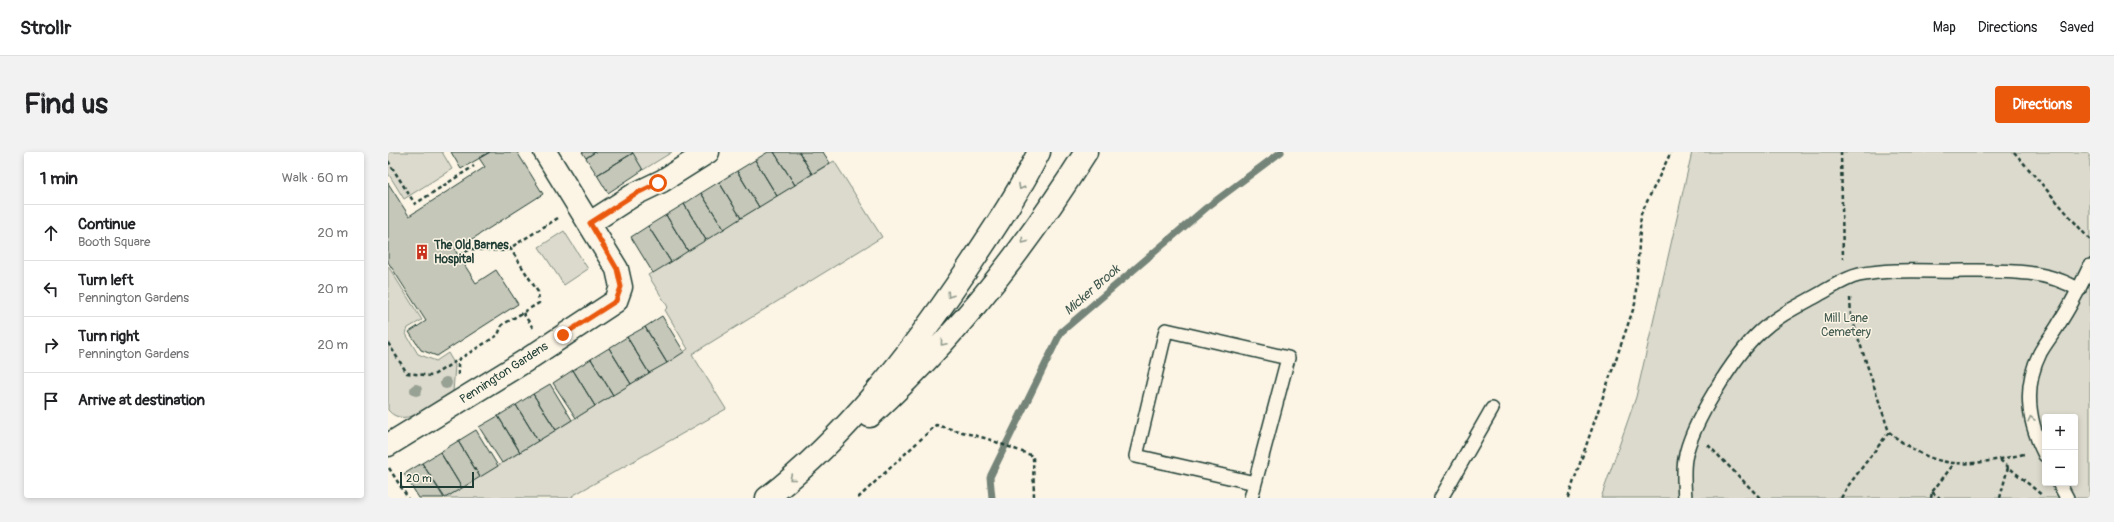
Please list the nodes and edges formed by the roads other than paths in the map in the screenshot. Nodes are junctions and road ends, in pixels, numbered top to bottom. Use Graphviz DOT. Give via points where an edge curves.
graph roads {
  1 [pos="545,152"];
  2 [pos="708,152"];
  3 [pos="1039,152"];
  4 [pos="1086,152"];
  5 [pos="590,223"];
  6 [pos="2090,266"];
  7 [pos="2079,290"];
  8 [pos="1492,409"];
  9 [pos="391,438"];
  10 [pos="2043,450"];
  11 [pos="818,455"];
  12 [pos="1255,483"];
  13 [pos="2061,486"];
  14 [pos="767,498"];
  15 [pos="1251,498"];
  16 [pos="1441,498"];
  17 [pos="1685,498"];
  18 [pos="2067,498"];
  1 -- 5 [label="main road, Pennington Gardens"];
  2 -- 5 [label="main road"];
  3 -- 11 [label="main road, one-way" via="1003,217 942,307 865,405"];
  4 -- 11 [label="main road, one-way" via="1013,257 936,352 862,424"];
  5 -- 9 [label="main road, Pennington Gardens" via="621,281 616,301 519,365"];
  6 -- 7 [label="lane"];
  10 -- 7 [label="lane, one-way" via="2030,419 2028,396 2031,375 2040,353"];
  7 -- 17 [label="lane" via="2054,278 2005,271 1883,273 1858,275 1787,312 1760,332 1748,345 1709,401 1685,459"];
  8 -- 16 [label="lane"];
  11 -- 14 [label="main road, one-way"];
  12 -- 12 [label="lane" via="1288,358 1166,330 1136,456"];
  12 -- 15 [label="lane"];
  13 -- 18 [label="lane"];
}
